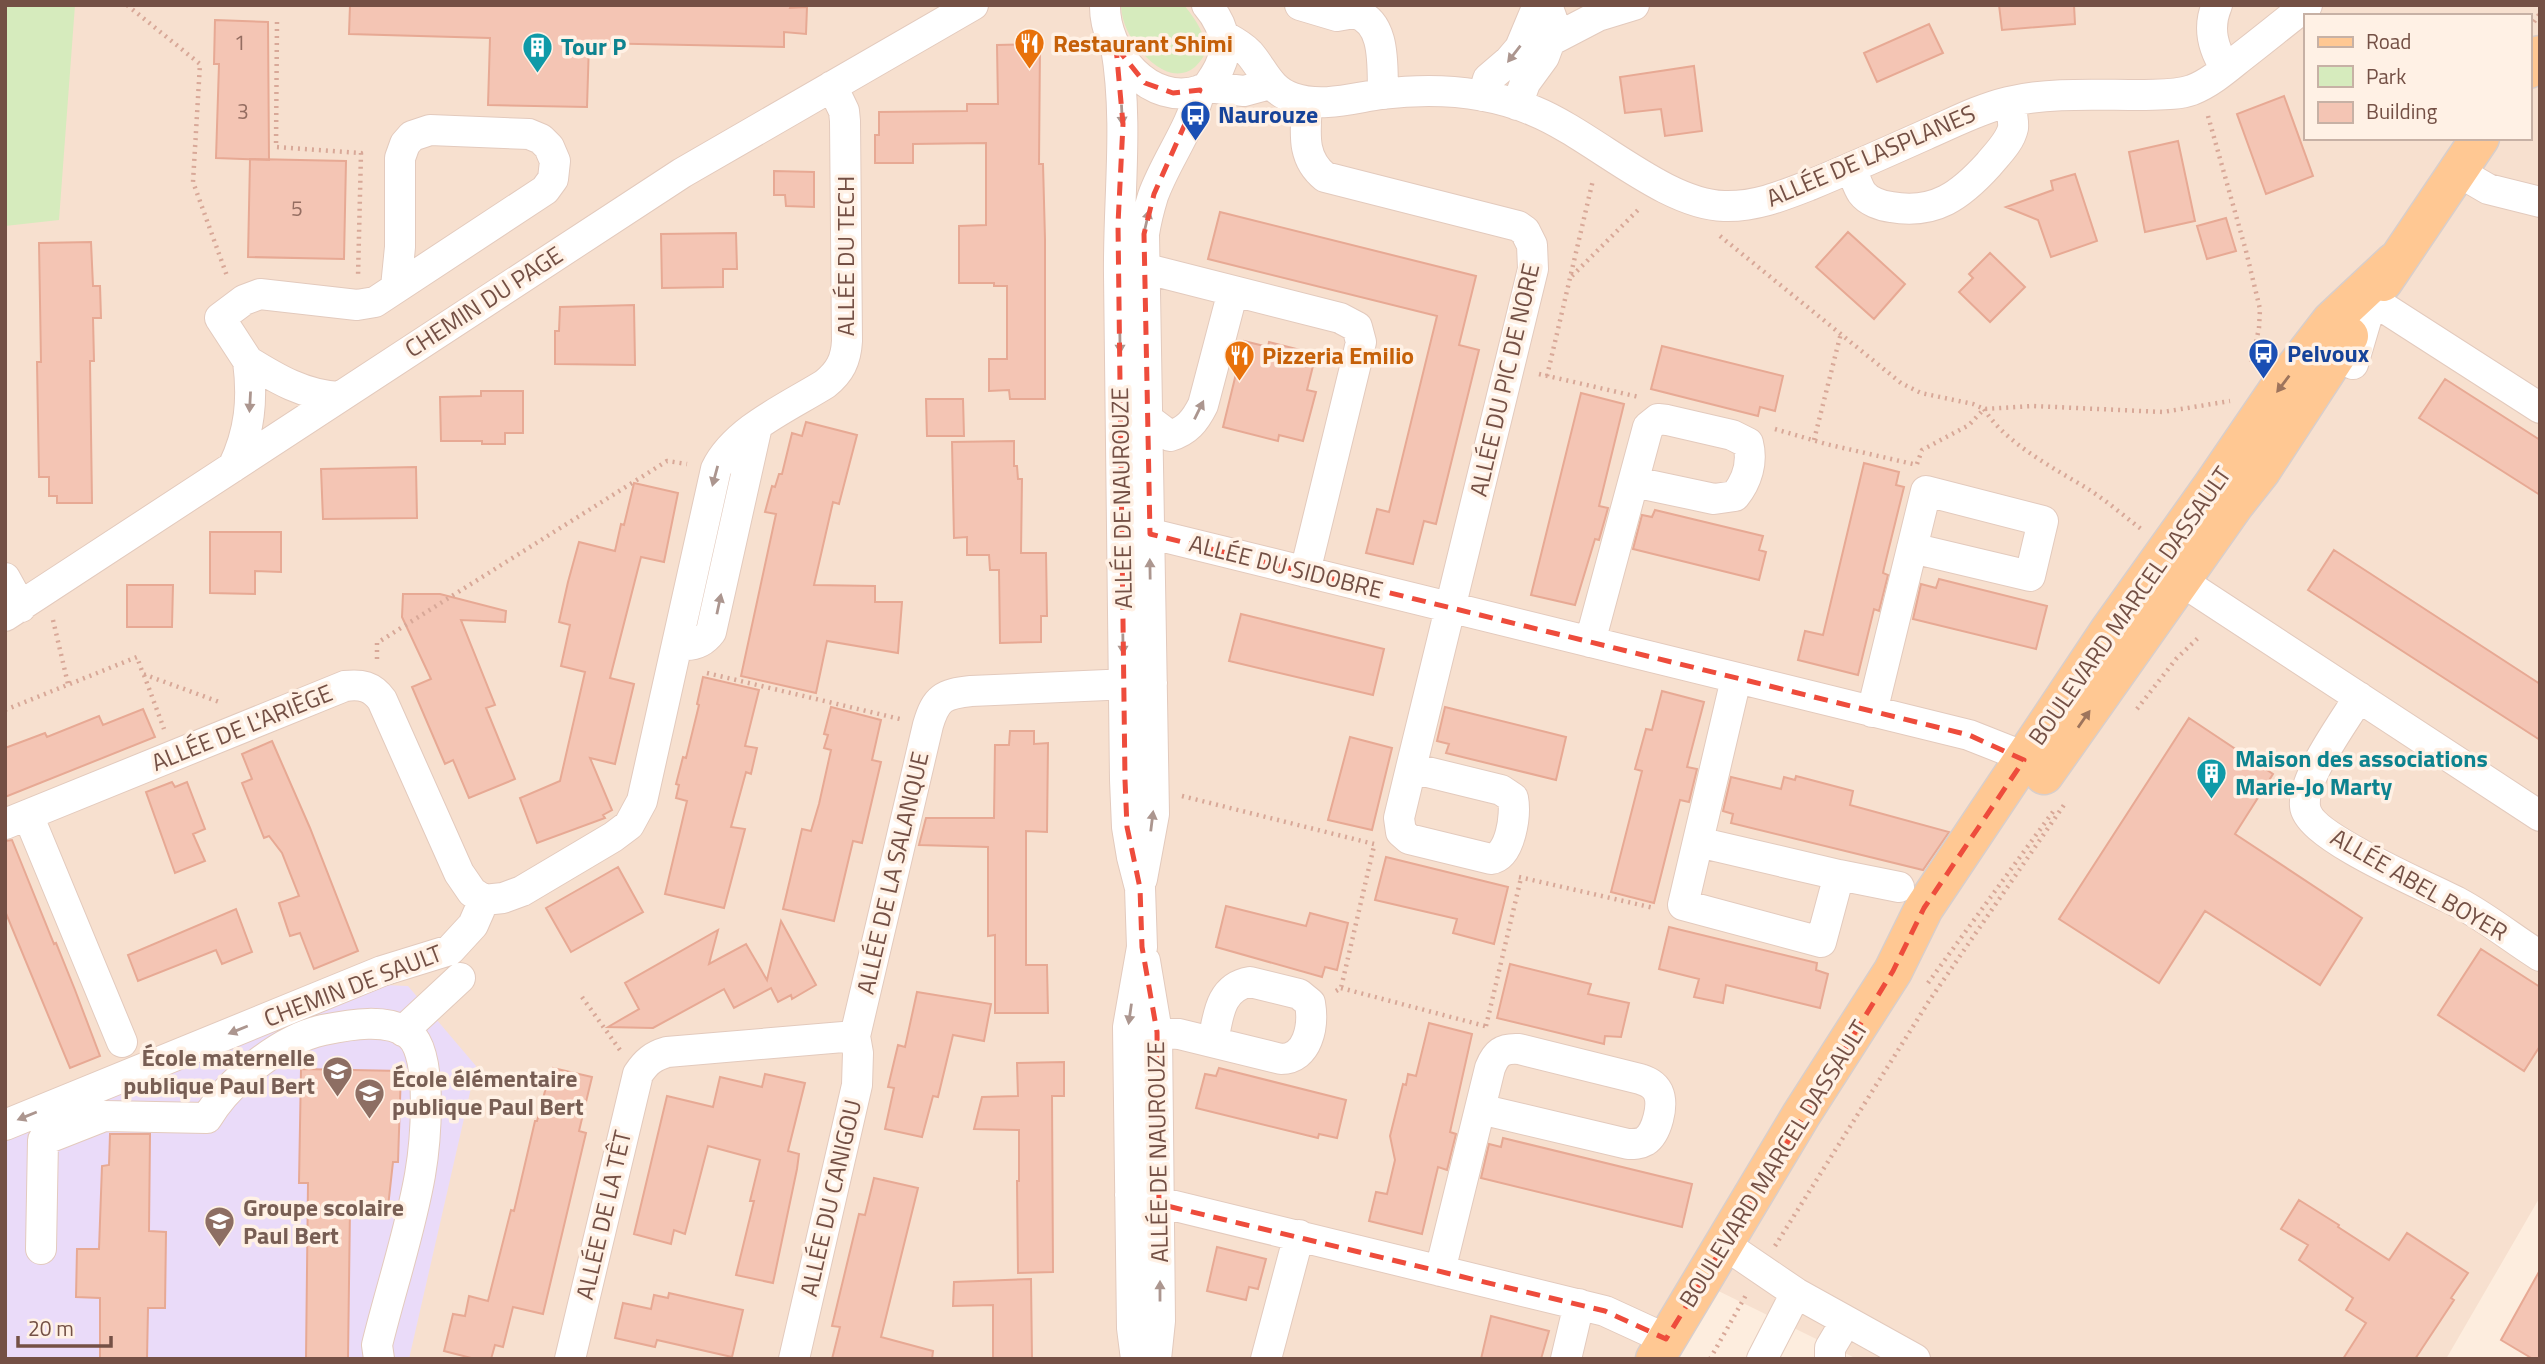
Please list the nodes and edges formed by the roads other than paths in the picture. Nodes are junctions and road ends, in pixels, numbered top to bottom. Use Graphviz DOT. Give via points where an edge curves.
graph roads {
  1 [pos="973,5"];
  2 [pos="1088,5"];
  3 [pos="1105,5"];
  4 [pos="1207,5"];
  5 [pos="1300,5"];
  6 [pos="1538,5"];
  7 [pos="1547,5"];
  8 [pos="2217,5"];
  9 [pos="2307,5"];
  10 [pos="1626,6"];
  11 [pos="1355,9"];
  12 [pos="1224,36"];
  13 [pos="1550,41"];
  14 [pos="1113,42"];
  15 [pos="2226,69"];
  16 [pos="1270,83"];
  17 [pos="832,86"];
  18 [pos="1204,89"];
  19 [pos="1383,94"];
  20 [pos="1483,96"];
  21 [pos="1307,102"];
  22 [pos="2009,102"];
  23 [pos="1517,104"];
  24 [pos="2479,140"];
  25 [pos="1851,168"];
  26 [pos="2457,171"];
  27 [pos="2540,202"];
  28 [pos="2394,261"];
  29 [pos="1145,271"];
  30 [pos="396,287"];
  31 [pos="1233,291"];
  32 [pos="2372,300"];
  33 [pos="248,360"];
  34 [pos="339,397"];
  35 [pos="1120,400"];
  36 [pos="2540,408"];
  37 [pos="757,426"];
  38 [pos="1156,435"];
  39 [pos="233,467"];
  40 [pos="1634,482"];
  41 [pos="1136,532"];
  42 [pos="1912,548"];
  43 [pos="2165,556"];
  44 [pos="1305,572"];
  45 [pos="5,578"];
  46 [pos="1451,608"];
  47 [pos="13,611"];
  48 [pos="1590,642"];
  49 [pos="675,654"];
  50 [pos="1736,679"];
  51 [pos="1138,683"];
  52 [pos="2359,697"];
  53 [pos="1872,712"];
  54 [pos="1411,768"];
  55 [pos="2052,780"];
  56 [pos="2540,816"];
  57 [pos="17,820"];
  58 [pos="1698,842"];
  59 [pos="1839,875"];
  60 [pos="1899,887"];
  61 [pos="484,900"];
  62 [pos="1142,947"];
  63 [pos="2540,956"];
  64 [pos="460,978"];
  65 [pos="403,1031"];
  66 [pos="1157,1032"];
  67 [pos="855,1036"];
  68 [pos="122,1042"];
  69 [pos="1213,1042"];
  70 [pos="1480,1110"];
  71 [pos="5,1125"];
  72 [pos="1130,1195"];
  73 [pos="1159,1204"];
  74 [pos="1299,1236"];
  75 [pos="1724,1244"];
  76 [pos="41,1249"];
  77 [pos="1440,1271"];
  78 [pos="1796,1293"];
  79 [pos="1579,1304"];
  80 [pos="1846,1321"];
  81 [pos="1661,1349"];
  82 [pos="576,1358"];
  83 [pos="379,1359"];
  84 [pos="794,1359"];
  85 [pos="1136,1359"];
  86 [pos="1156,1359"];
  87 [pos="1266,1359"];
  88 [pos="1566,1359"];
  89 [pos="1762,1359"];
  90 [pos="1829,1359"];
  91 [pos="1915,1359"];
  1 -- 17 [label="street, CHEMIN DU PAGE"];
  2 -- 14 [label="street"];
  3 -- 14 [label="street, ALLÉE DE NAUROUZE"];
  4 -- 12 [label="street"];
  5 -- 11 [label="street" via="1337,16"];
  6 -- 20 [label="street, one-way" via="1520,48 1488,79"];
  7 -- 13 [label="street" via="1552,19"];
  8 -- 15 [label="street" via="2213,45"];
  9 -- 15 [label="street, ALLÉE DE LASPLANES"];
  10 -- 13 [label="street"];
  11 -- 19 [label="street" via="1375,30"];
  12 -- 16 [label="street, ALLÉE DE LASPLANES" via="1250,54"];
  12 -- 18 [label="street" via="1221,64"];
  13 -- 23 [label="street"];
  14 -- 18 [label="street" via="1145,83 1173,93"];
  14 -- 35 [label="street, ALLÉE DE NAUROUZE, one-way" via="1123,124 1118,224"];
  15 -- 22 [label="street, ALLÉE DE LASPLANES" via="2179,94 2055,96"];
  16 -- 18 [label="street" via="1244,91"];
  16 -- 21 [label="street, ALLÉE DE LASPLANES"];
  17 -- 34 [label="street, CHEMIN DU PAGE" via="682,173"];
  17 -- 37 [label="street, ALLÉE DU TECH" via="845,121 846,353 834,377"];
  29 -- 18 [label="street, one-way" via="1147,214"];
  19 -- 20 [label="street, ALLÉE DE LASPLANES"];
  19 -- 21 [label="street, ALLÉE DE LASPLANES"];
  20 -- 23 [label="street, ALLÉE DE LASPLANES"];
  21 -- 46 [label="street, ALLÉE DU PIC DE NORE" via="1307,152 1310,163 1325,177 1518,226 1532,245 1533,269"];
  22 -- 25 [label="street, ALLÉE DE LASPLANES"];
  22 -- 25 [label="street" via="2013,119 2007,143 1966,188 1933,207 1881,205 1864,195"];
  23 -- 25 [label="street, ALLÉE DE LASPLANES" via="1556,121 1668,189 1713,205 1761,203"];
  24 -- 26 [label="main road, BOULEVARD MARCEL DASSAULT"];
  26 -- 27 [label="street" via="2488,189"];
  26 -- 28 [label="main road, BOULEVARD MARCEL DASSAULT"];
  28 -- 32 [label="main road, BOULEVARD MARCEL DASSAULT"];
  28 -- 43 [label="main road, BOULEVARD MARCEL DASSAULT, one-way" via="2331,321 2277,391"];
  29 -- 31 [label="street"];
  29 -- 38 [label="street"];
  30 -- 30 [label="street" via="545,190 555,167 545,142 529,134 430,130 408,140 400,158"];
  30 -- 33 [label="street" via="375,302 357,305 260,294 244,300 220,318"];
  38 -- 31 [label="street, one-way" via="1190,426 1203,405"];
  31 -- 44 [label="street" via="1340,318 1359,331 1361,342"];
  32 -- 36 [label="street"];
  32 -- 43 [label="main road, BOULEVARD MARCEL DASSAULT" via="2261,471"];
  33 -- 34 [label="street" via="297,389"];
  33 -- 39 [label="street, one-way" via="248,428"];
  34 -- 39 [label="street, CHEMIN DU PAGE"];
  35 -- 38 [label="street"];
  35 -- 41 [label="street, ALLÉE DE NAUROUZE"];
  37 -- 49 [label="street, ALLÉE DU TECH, one-way" via="724,453 716,470"];
  49 -- 37 [label="street, one-way" via="704,640 714,624"];
  38 -- 41 [label="street"];
  39 -- 47 [label="street, CHEMIN DU PAGE"];
  40 -- 40 [label="street" via="1645,434 1658,419 1732,435 1748,443 1750,464 1735,496 1714,499"];
  40 -- 48 [label="street"];
  41 -- 44 [label="street, ALLÉE DU SIDOBRE"];
  41 -- 51 [label="street, ALLÉE DE NAUROUZE"];
  42 -- 53 [label="street"];
  43 -- 52 [label="street" via="2189,586"];
  43 -- 55 [label="main road, BOULEVARD MARCEL DASSAULT"];
  44 -- 46 [label="street, ALLÉE DU SIDOBRE"];
  45 -- 47 [label="street"];
  46 -- 48 [label="street, ALLÉE DU SIDOBRE"];
  46 -- 54 [label="street"];
  48 -- 50 [label="street, ALLÉE DU SIDOBRE"];
  49 -- 61 [label="street, ALLÉE DU TECH" via="642,801 629,825 522,891"];
  50 -- 53 [label="street, ALLÉE DU SIDOBRE"];
  50 -- 58 [label="street"];
  51 -- 62 [label="street, ALLÉE DE NAUROUZE" via="1154,814 1140,888"];
  51 -- 67 [label="street, ALLÉE DE LA SALANQUE" via="953,692 936,704"];
  52 -- 56 [label="street"];
  52 -- 63 [label="street, ALLÉE ABEL BOYER" via="2310,779 2305,796 2308,816 2396,874 2460,904"];
  53 -- 55 [label="street, ALLÉE DU SIDOBRE" via="1969,735 2011,752"];
  54 -- 54 [label="street" via="1501,790 1513,798 1506,845 1497,858 1388,838 1399,818"];
  55 -- 75 [label="main road, BOULEVARD MARCEL DASSAULT" via="1923,942 1908,981 1801,1115"];
  57 -- 61 [label="street, ALLÉE DE L'ARIÈGE" via="345,686 366,686 382,700 459,873"];
  57 -- 68 [label="street"];
  58 -- 59 [label="street"];
  58 -- 59 [label="street" via="1683,905 1821,942"];
  59 -- 60 [label="street"];
  61 -- 71 [label="street, CHEMIN DE SAULT, one-way" via="473,925 450,950 382,971"];
  62 -- 66 [label="street, ALLÉE DE NAUROUZE"];
  62 -- 72 [label="street, ALLÉE DE NAUROUZE, one-way" via="1128,1027"];
  64 -- 65 [label="street"];
  65 -- 76 [label="street" via="345,1026 300,1038 233,1084 207,1118 104,1116 43,1140"];
  65 -- 83 [label="street" via="416,1041 422,1061 424,1140 377,1345"];
  66 -- 69 [label="street"];
  66 -- 73 [label="street, ALLÉE DE NAUROUZE"];
  67 -- 82 [label="street, ALLÉE DE LA TÊT" via="667,1052 645,1063 638,1074"];
  67 -- 84 [label="street, ALLÉE DU CANIGOU" via="857,1086"];
  69 -- 69 [label="street" via="1290,1059 1306,1043 1310,1003 1299,994 1242,983 1227,993 1221,1004"];
  70 -- 70 [label="street" via="1494,1058 1493,1038 1650,1083 1660,1097 1656,1125 1646,1141 1628,1144"];
  70 -- 77 [label="street"];
  72 -- 73 [label="street"];
  72 -- 85 [label="street, ALLÉE DE NAUROUZE"];
  73 -- 74 [label="street"];
  86 -- 73 [label="street, ALLÉE DE NAUROUZE, one-way"];
  74 -- 77 [label="street"];
  74 -- 87 [label="street"];
  75 -- 78 [label="street"];
  75 -- 81 [label="main road, BOULEVARD MARCEL DASSAULT"];
  77 -- 79 [label="street"];
  78 -- 80 [label="street"];
  78 -- 89 [label="street"];
  79 -- 81 [label="street" via="1605,1311"];
  79 -- 88 [label="street"];
  80 -- 90 [label="street" via="1830,1348"];
  80 -- 91 [label="street"];
}
